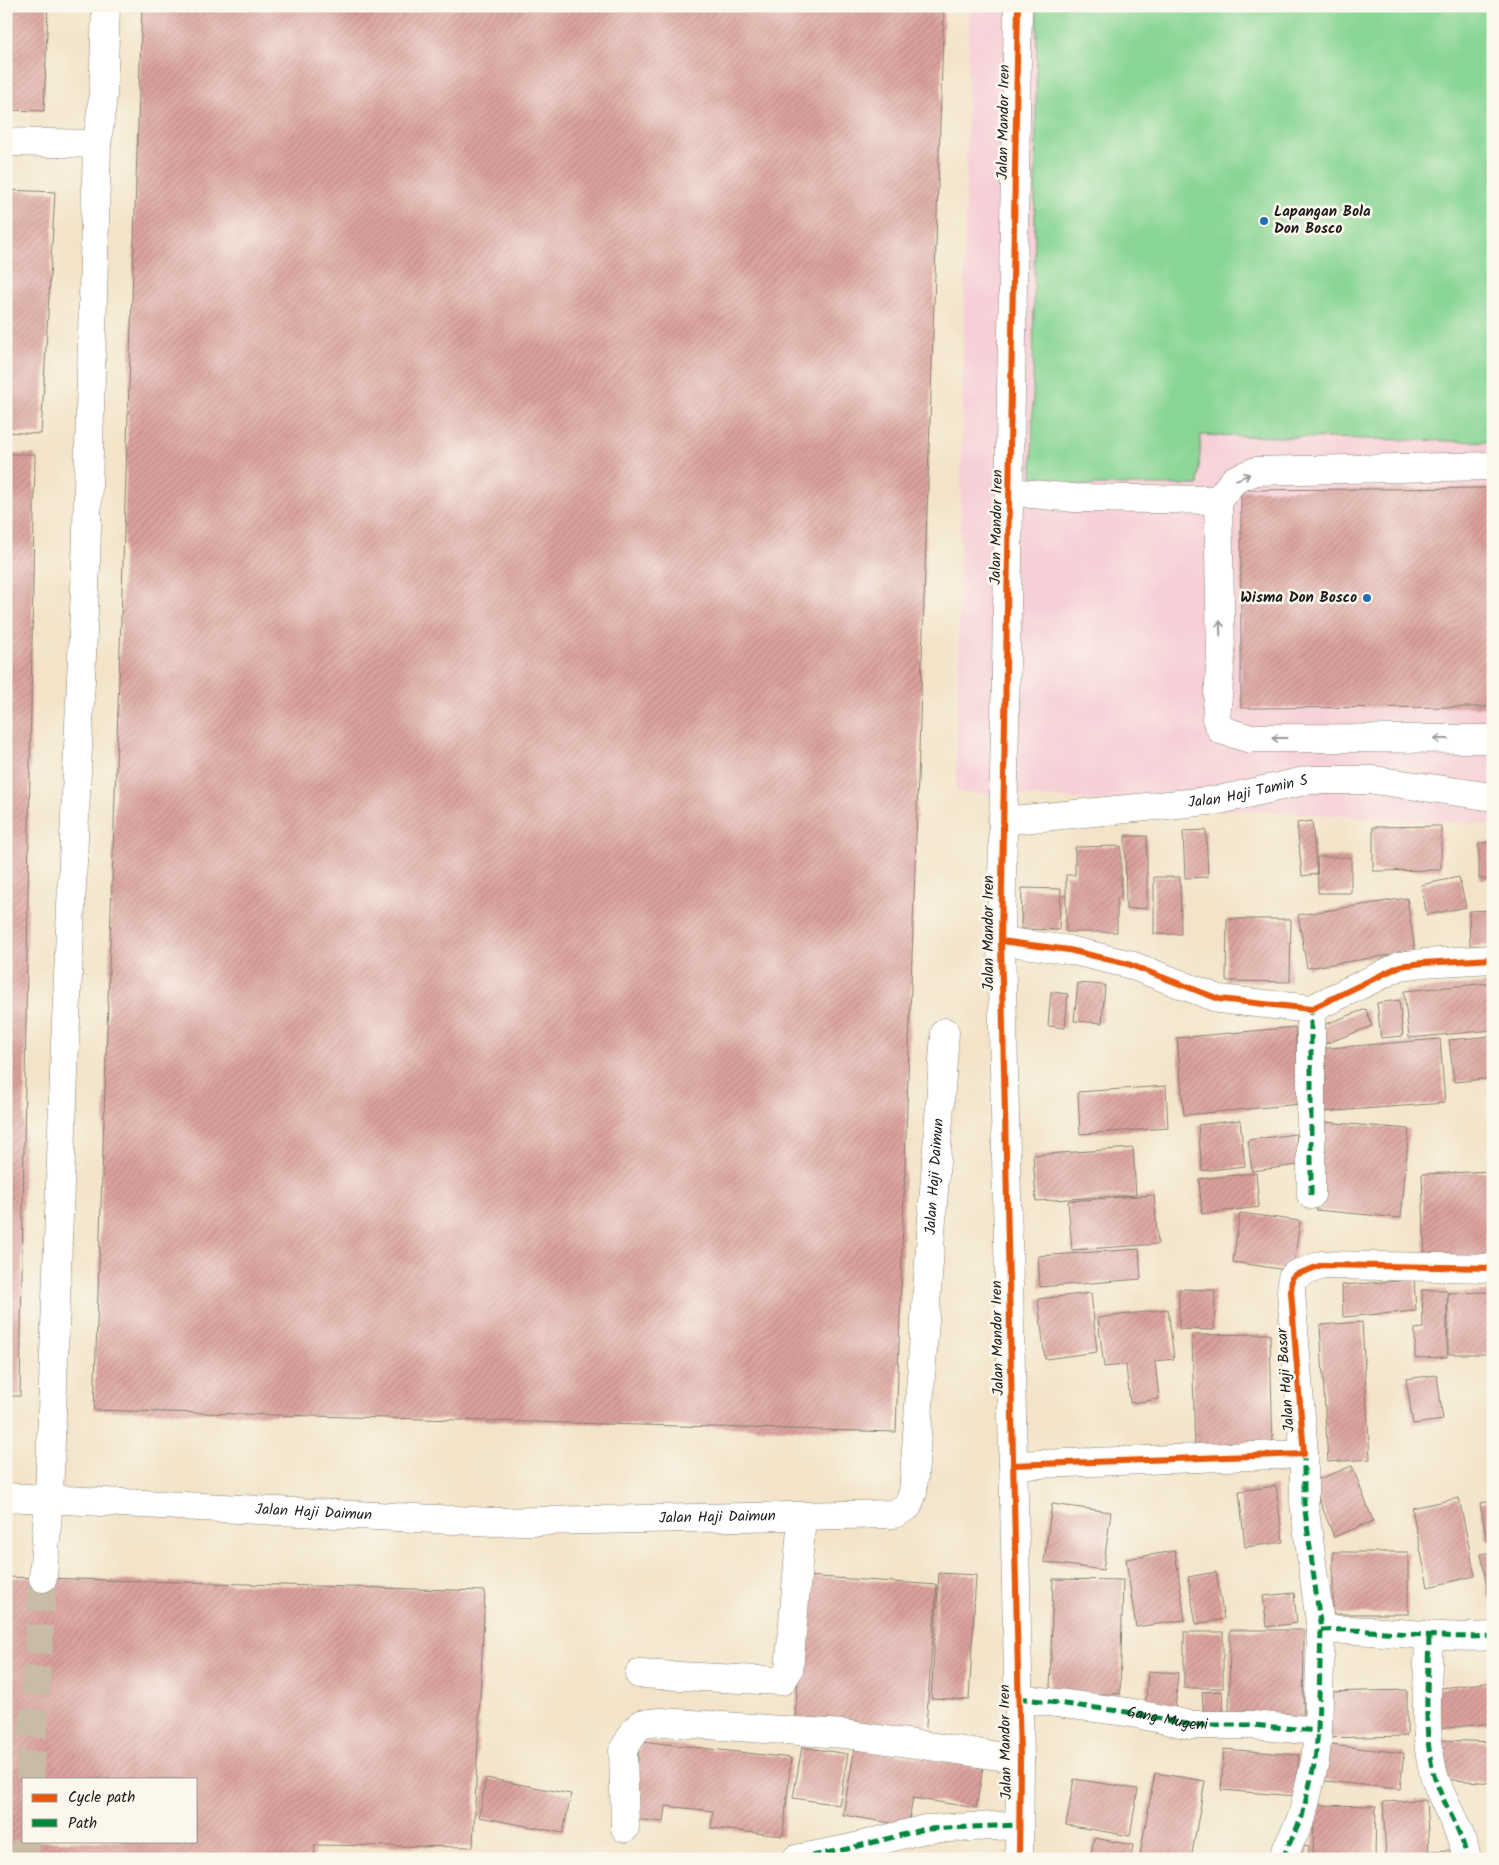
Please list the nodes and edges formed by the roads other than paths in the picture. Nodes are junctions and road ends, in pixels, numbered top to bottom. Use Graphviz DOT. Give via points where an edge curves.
graph roads {
  1 [pos="106,6"];
  2 [pos="1018,6"];
  3 [pos="6,142"];
  4 [pos="97,144"];
  5 [pos="1493,466"];
  6 [pos="1010,492"];
  7 [pos="1218,500"];
  8 [pos="1493,739"];
  9 [pos="1493,797"];
  10 [pos="1002,821"];
  11 [pos="1001,941"];
  12 [pos="1493,959"];
  13 [pos="1311,1009"];
  14 [pos="946,1032"];
  15 [pos="1310,1195"];
  16 [pos="1493,1268"];
  17 [pos="1304,1454"];
  18 [pos="1013,1465"];
  19 [pos="6,1497"];
  20 [pos="50,1498"];
  21 [pos="802,1517"];
  22 [pos="43,1578"];
  23 [pos="1321,1630"];
  24 [pos="1493,1636"];
  25 [pos="1429,1637"];
  26 [pos="638,1674"];
  27 [pos="1018,1698"];
  28 [pos="1318,1731"];
  29 [pos="1020,1759"];
  30 [pos="1019,1825"];
  31 [pos="624,1828"];
  32 [pos="796,1859"];
  33 [pos="1018,1859"];
  34 [pos="1282,1859"];
  35 [pos="1467,1859"];
  1 -- 4 [label="street" via="103,96"];
  2 -- 6 [label="street, Jalan Mandor Iren"];
  3 -- 4 [label="street"];
  4 -- 20 [label="street" via="86,565 65,1044"];
  7 -- 5 [label="street, one-way" via="1234,480 1256,471"];
  6 -- 7 [label="street" via="1074,498"];
  6 -- 10 [label="street, Jalan Mandor Iren"];
  8 -- 7 [label="street, one-way" via="1248,738 1221,730 1216,718 1221,657"];
  9 -- 10 [label="street, Jalan Haji Tamin S" via="1374,780 1309,780 1219,800"];
  10 -- 11 [label="street, Jalan Mandor Iren"];
  11 -- 13 [label="street" via="1069,950 1128,964 1219,999"];
  11 -- 18 [label="street, Jalan Mandor Iren"];
  12 -- 13 [label="street" via="1400,966"];
  13 -- 15 [label="street"];
  14 -- 21 [label="street, Jalan Haji Daimun" via="913,1492 908,1506 894,1514"];
  16 -- 17 [label="street, Jalan Haji Basar" via="1322,1265 1292,1278"];
  17 -- 18 [label="street"];
  17 -- 23 [label="street" via="1306,1519"];
  18 -- 27 [label="street, Jalan Mandor Iren"];
  19 -- 20 [label="street, Jalan Haji Daimun"];
  20 -- 21 [label="street, Jalan Haji Daimun" via="494,1522"];
  20 -- 22 [label="street"];
  21 -- 26 [label="street" via="789,1670 782,1681"];
  23 -- 25 [label="street" via="1347,1629"];
  23 -- 28 [label="street"];
  24 -- 25 [label="street"];
  25 -- 35 [label="street" via="1431,1760 1436,1781 1461,1833"];
  27 -- 28 [label="street, Gang Mugeni" via="1127,1712 1191,1725 1252,1725"];
  27 -- 29 [label="street, Jalan Mandor Iren"];
  28 -- 34 [label="street" via="1315,1761 1302,1817"];
  29 -- 30 [label="street, Jalan Mandor Iren"];
  29 -- 31 [label="street" via="844,1734 661,1722 642,1724 623,1750"];
  30 -- 32 [label="street" via="925,1829"];
  30 -- 33 [label="street, Jalan Mandor Iren"];
}
